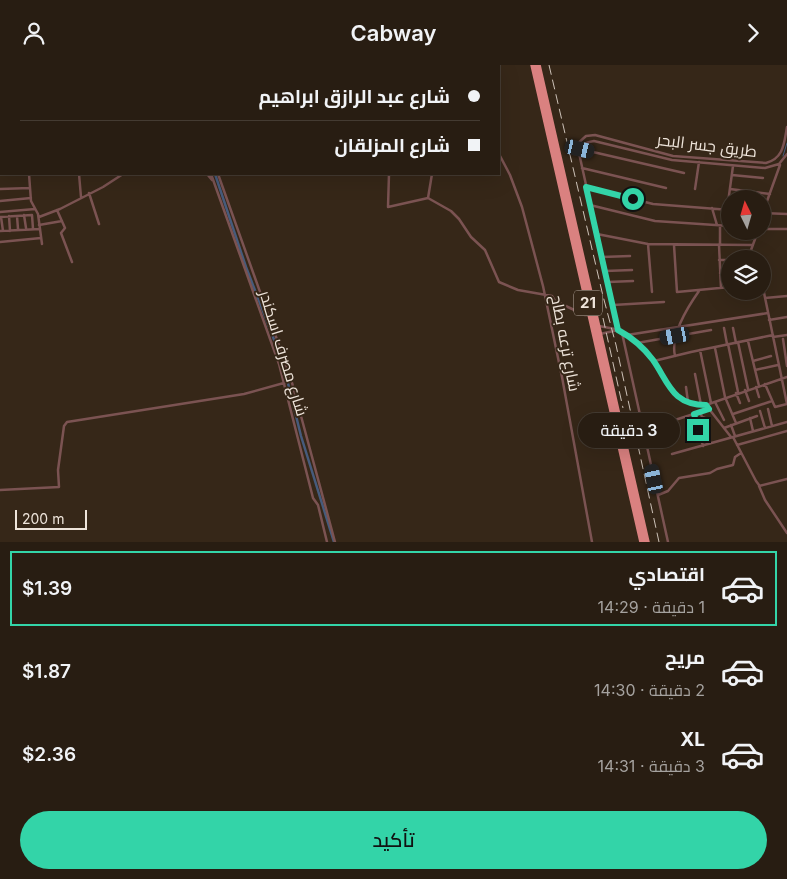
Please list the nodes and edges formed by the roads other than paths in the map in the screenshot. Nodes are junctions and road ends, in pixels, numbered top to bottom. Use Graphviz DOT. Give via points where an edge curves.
graph roads {
  1 [pos="533,65"];
  2 [pos="538,65"];
  3 [pos="787,127"];
  4 [pos="786,142"];
  5 [pos="575,146"];
  6 [pos="580,149"];
  7 [pos="787,154"];
  8 [pos="500,156"];
  9 [pos="699,162"];
  10 [pos="781,163"];
  11 [pos="787,164"];
  12 [pos="733,166"];
  13 [pos="582,168"];
  14 [pos="684,173"];
  15 [pos="29,175"];
  16 [pos="79,175"];
  17 [pos="121,175"];
  18 [pos="208,175"];
  19 [pos="211,175"];
  20 [pos="218,175"];
  21 [pos="388,175"];
  22 [pos="432,175"];
  23 [pos="732,175"];
  24 [pos="763,178"];
  25 [pos="214,183"];
  26 [pos="586,187"];
  27 [pos="666,187"];
  28 [pos="30,188"];
  29 [pos="0,189"];
  30 [pos="695,189"];
  31 [pos="730,189"];
  32 [pos="740,190"];
  33 [pos="771,190"];
  34 [pos="89,193"];
  35 [pos="31,198"];
  36 [pos="81,198"];
  37 [pos="428,198"];
  38 [pos="0,201"];
  39 [pos="590,205"];
  40 [pos="712,208"];
  41 [pos="35,209"];
  42 [pos="721,209"];
  43 [pos="58,210"];
  44 [pos="0,212"];
  45 [pos="771,214"];
  46 [pos="787,214"];
  47 [pos="24,215"];
  48 [pos="9,216"];
  49 [pos="17,216"];
  50 [pos="1,217"];
  51 [pos="39,217"];
  52 [pos="62,221"];
  53 [pos="39,225"];
  54 [pos="99,225"];
  55 [pos="718,225"];
  56 [pos="721,225"];
  57 [pos="26,229"];
  58 [pos="33,229"];
  59 [pos="40,229"];
  60 [pos="771,229"];
  61 [pos="787,229"];
  62 [pos="18,230"];
  63 [pos="2,231"];
  64 [pos="10,231"];
  65 [pos="597,234"];
  66 [pos="41,238"];
  67 [pos="754,240"];
  68 [pos="0,242"];
  69 [pos="42,244"];
  70 [pos="648,244"];
  71 [pos="674,245"];
  72 [pos="719,245"];
  73 [pos="752,245"];
  74 [pos="751,250"];
  75 [pos="630,256"];
  76 [pos="602,257"];
  77 [pos="719,261"];
  78 [pos="72,262"];
  79 [pos="632,270"];
  80 [pos="605,271"];
  81 [pos="720,273"];
  82 [pos="633,281"];
  83 [pos="608,282"];
  84 [pos="721,288"];
  85 [pos="699,290"];
  86 [pos="652,292"];
  87 [pos="545,296"];
  88 [pos="787,296"];
  89 [pos="771,297"];
  90 [pos="765,300"];
  91 [pos="664,302"];
  92 [pos="613,305"];
  93 [pos="768,313"];
  94 [pos="590,315"];
  95 [pos="787,317"];
  96 [pos="769,319"];
  97 [pos="680,326"];
  98 [pos="598,327"];
  99 [pos="733,328"];
  100 [pos="724,329"];
  101 [pos="618,330"];
  102 [pos="711,330"];
  103 [pos="622,333"];
  104 [pos="600,334"];
  105 [pos="626,335"];
  106 [pos="787,335"];
  107 [pos="675,336"];
  108 [pos="773,336"];
  109 [pos="783,339"];
  110 [pos="748,340"];
  111 [pos="737,342"];
  112 [pos="637,343"];
  113 [pos="728,344"];
  114 [pos="715,347"];
  115 [pos="700,350"];
  116 [pos="674,356"];
  117 [pos="772,357"];
  118 [pos="786,360"];
  119 [pos="654,361"];
  120 [pos="753,361"];
  121 [pos="778,365"];
  122 [pos="787,366"];
  123 [pos="755,371"];
  124 [pos="695,374"];
  125 [pos="787,377"];
  126 [pos="780,378"];
  127 [pos="291,381"];
  128 [pos="284,383"];
  129 [pos="765,384"];
  130 [pos="757,386"];
  131 [pos="686,387"];
  132 [pos="746,390"];
  133 [pos="737,393"];
  134 [pos="725,397"];
  135 [pos="759,397"];
  136 [pos="749,401"];
  137 [pos="772,401"];
  138 [pos="688,402"];
  139 [pos="713,402"];
  140 [pos="740,403"];
  141 [pos="787,404"];
  142 [pos="701,405"];
  143 [pos="706,405"];
  144 [pos="709,409"];
  145 [pos="768,409"];
  146 [pos="760,411"];
  147 [pos="700,412"];
  148 [pos="694,414"];
  149 [pos="733,414"];
  150 [pos="757,416"];
  151 [pos="750,418"];
  152 [pos="724,420"];
  153 [pos="787,421"];
  154 [pos="736,423"];
  155 [pos="731,425"];
  156 [pos="772,426"];
  157 [pos="724,428"];
  158 [pos="765,428"];
  159 [pos="644,430"];
  160 [pos="709,430"];
  161 [pos="753,431"];
  162 [pos="787,431"];
  163 [pos="733,437"];
  164 [pos="737,445"];
  165 [pos="703,446"];
  166 [pos="741,453"];
  167 [pos="672,454"];
  168 [pos="787,479"];
  169 [pos="759,485"];
  170 [pos="0,489"];
  171 [pos="658,495"];
  172 [pos="787,523"];
  173 [pos="781,524"];
  174 [pos="787,533"];
  175 [pos="327,541"];
  176 [pos="335,541"];
  177 [pos="592,541"];
  178 [pos="642,541"];
  179 [pos="647,541"];
  180 [pos="668,541"];
  1 -- 94 [label="highway, 21"];
  2 -- 98 [label="highway, 21"];
  3 -- 4 [label="street, طريق جسر البحر"];
  4 -- 5 [label="street, طريق جسر البحر" via="776,159 766,163 673,156 595,135 586,137"];
  6 -- 9 [label="street, طريق جسر البحر" via="594,141 672,160"];
  6 -- 13 [label="street"];
  6 -- 14 [label="street"];
  7 -- 10 [label="street"];
  8 -- 87 [label="street, شارع ترعه بطاح" via="522,207"];
  9 -- 12 [label="street, طريق جسر البحر"];
  9 -- 30 [label="street"];
  10 -- 11 [label="street"];
  10 -- 12 [label="street, طريق جسر البحر" via="769,168"];
  10 -- 33 [label="street"];
  12 -- 23 [label="street"];
  13 -- 26 [label="street"];
  13 -- 27 [label="street"];
  15 -- 28 [label="street"];
  16 -- 36 [label="street"];
  17 -- 34 [label="street"];
  18 -- 25 [label="street"];
  19 -- 25 [label="street, شارع مصرف اسكندر"];
  20 -- 127 [label="street, شارع مصرف اسكندر"];
  21 -- 37 [label="street" via="388,207"];
  22 -- 37 [label="street"];
  23 -- 24 [label="street"];
  23 -- 31 [label="street"];
  25 -- 128 [label="street, شارع مصرف اسكندر"];
  26 -- 39 [label="street"];
  26 -- 40 [label="street" via="651,204"];
  28 -- 29 [label="street"];
  28 -- 35 [label="street"];
  31 -- 32 [label="street"];
  34 -- 36 [label="street"];
  34 -- 54 [label="street"];
  35 -- 38 [label="street"];
  35 -- 41 [label="street"];
  36 -- 43 [label="street"];
  37 -- 87 [label="street" via="459,219 485,250 499,282"];
  39 -- 55 [label="street" via="656,221"];
  39 -- 65 [label="street"];
  40 -- 42 [label="street"];
  40 -- 55 [label="street"];
  41 -- 44 [label="street"];
  41 -- 51 [label="street"];
  43 -- 51 [label="street"];
  43 -- 52 [label="street"];
  45 -- 46 [label="street"];
  47 -- 49 [label="street"];
  47 -- 57 [label="street"];
  47 -- 58 [label="street" via="32,215"];
  48 -- 49 [label="street"];
  48 -- 50 [label="street"];
  48 -- 64 [label="street"];
  49 -- 62 [label="street"];
  50 -- 63 [label="street"];
  51 -- 53 [label="street"];
  52 -- 53 [label="street"];
  52 -- 78 [label="street" via="66,229 61,233"];
  53 -- 59 [label="street"];
  55 -- 56 [label="street"];
  55 -- 72 [label="street"];
  57 -- 58 [label="street"];
  57 -- 62 [label="street"];
  58 -- 59 [label="street"];
  59 -- 66 [label="street"];
  60 -- 61 [label="street"];
  62 -- 64 [label="street"];
  63 -- 64 [label="street"];
  65 -- 70 [label="street"];
  65 -- 76 [label="street"];
  66 -- 68 [label="street"];
  66 -- 69 [label="street"];
  67 -- 73 [label="street"];
  70 -- 71 [label="street"];
  70 -- 86 [label="street"];
  71 -- 72 [label="street"];
  71 -- 85 [label="street" via="676,289 679,292"];
  72 -- 73 [label="street"];
  72 -- 77 [label="street"];
  73 -- 74 [label="street"];
  75 -- 76 [label="street"];
  76 -- 80 [label="street"];
  77 -- 81 [label="street"];
  79 -- 80 [label="street"];
  80 -- 83 [label="street"];
  81 -- 84 [label="street"];
  82 -- 83 [label="street"];
  83 -- 92 [label="street"];
  84 -- 85 [label="street"];
  85 -- 97 [label="street"];
  87 -- 94 [label="street" via="552,296 555,301"];
  87 -- 177 [label="street, شارع ترعه بطاح"];
  88 -- 89 [label="street"];
  90 -- 93 [label="street"];
  91 -- 92 [label="street"];
  92 -- 101 [label="street"];
  93 -- 96 [label="street"];
  93 -- 97 [label="street"];
  94 -- 178 [label="highway, 21"];
  95 -- 96 [label="street"];
  96 -- 108 [label="street"];
  97 -- 105 [label="street"];
  97 -- 107 [label="street"];
  98 -- 101 [label="street"];
  98 -- 104 [label="highway, 21"];
  99 -- 111 [label="street"];
  100 -- 113 [label="street"];
  101 -- 103 [label="street"];
  101 -- 104 [label="street"];
  102 -- 107 [label="street"];
  103 -- 105 [label="street"];
  103 -- 159 [label="street"];
  104 -- 179 [label="highway, 21"];
  105 -- 112 [label="street"];
  106 -- 108 [label="street"];
  107 -- 112 [label="street"];
  107 -- 116 [label="street"];
  108 -- 110 [label="street"];
  108 -- 121 [label="street"];
  109 -- 118 [label="street"];
  110 -- 111 [label="street"];
  110 -- 120 [label="street"];
  111 -- 113 [label="street"];
  111 -- 132 [label="street"];
  112 -- 119 [label="street"];
  113 -- 114 [label="street"];
  113 -- 133 [label="street"];
  114 -- 115 [label="street"];
  114 -- 134 [label="street"];
  115 -- 116 [label="street"];
  115 -- 139 [label="street"];
  116 -- 119 [label="street"];
  117 -- 120 [label="street"];
  118 -- 122 [label="street"];
  119 -- 138 [label="street" via="672,392"];
  120 -- 123 [label="street"];
  121 -- 123 [label="street"];
  121 -- 126 [label="street"];
  123 -- 130 [label="street"];
  124 -- 142 [label="street"];
  125 -- 126 [label="street"];
  126 -- 129 [label="street"];
  126 -- 141 [label="street"];
  127 -- 128 [label="street"];
  127 -- 176 [label="street, شارع مصرف اسكندر"];
  128 -- 170 [label="street" via="244,394 67,422 59,461 59,487"];
  128 -- 175 [label="street, شارع مصرف اسكندر"];
  129 -- 130 [label="street"];
  129 -- 137 [label="street"];
  130 -- 132 [label="street"];
  130 -- 135 [label="street"];
  131 -- 138 [label="street"];
  132 -- 133 [label="street"];
  132 -- 136 [label="street"];
  133 -- 134 [label="street"];
  133 -- 140 [label="street"];
  134 -- 139 [label="street"];
  134 -- 149 [label="street"];
  137 -- 141 [label="street" via="775,407"];
  137 -- 149 [label="street"];
  138 -- 142 [label="street"];
  139 -- 143 [label="street"];
  139 -- 152 [label="street"];
  142 -- 143 [label="street"];
  143 -- 144 [label="street"];
  144 -- 147 [label="street"];
  144 -- 157 [label="street"];
  145 -- 156 [label="street"];
  146 -- 158 [label="street"];
  147 -- 148 [label="street"];
  147 -- 160 [label="street" via="702,417 706,417"];
  148 -- 159 [label="street"];
  148 -- 165 [label="street"];
  149 -- 154 [label="street"];
  150 -- 151 [label="street"];
  151 -- 154 [label="street"];
  151 -- 161 [label="street"];
  153 -- 156 [label="street"];
  154 -- 155 [label="street"];
  155 -- 157 [label="street"];
  155 -- 163 [label="street"];
  156 -- 158 [label="street"];
  157 -- 163 [label="street"];
  158 -- 161 [label="street"];
  159 -- 171 [label="street"];
  161 -- 163 [label="street"];
  162 -- 164 [label="street"];
  163 -- 164 [label="street"];
  163 -- 165 [label="street"];
  164 -- 166 [label="street"];
  165 -- 167 [label="street"];
  166 -- 169 [label="street"];
  166 -- 171 [label="street" via="735,457 734,464 679,478 668,491"];
  168 -- 169 [label="street"];
  169 -- 173 [label="street"];
  171 -- 180 [label="street"];
  172 -- 173 [label="street"];
  173 -- 174 [label="street"];
}
